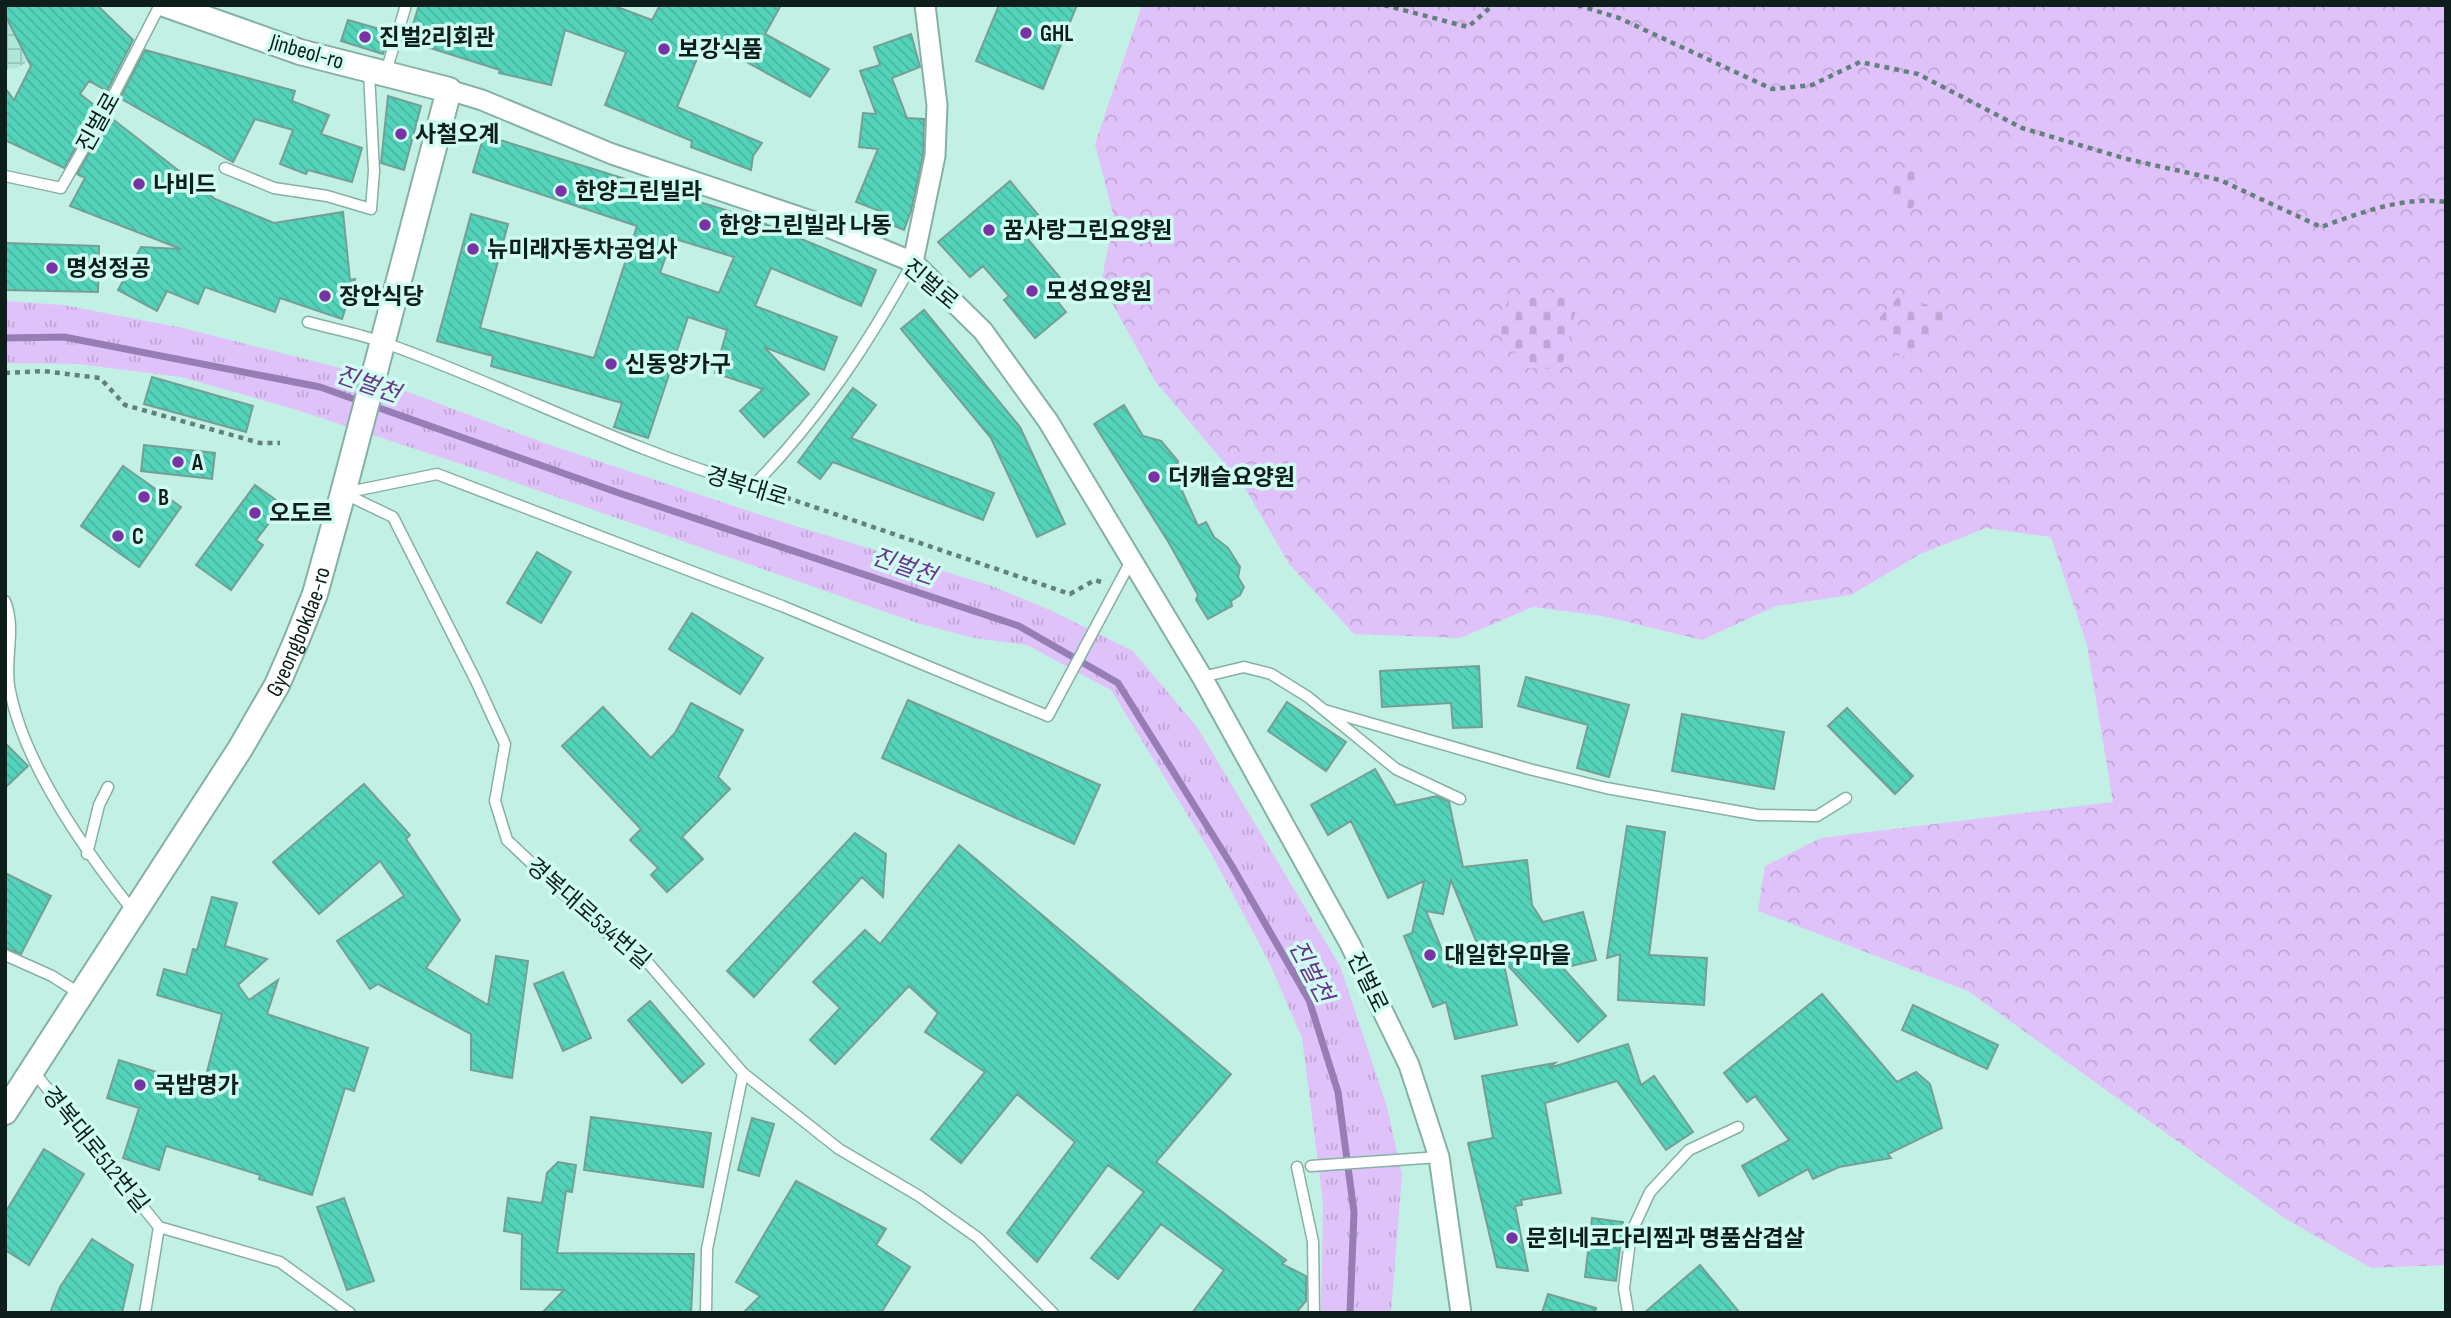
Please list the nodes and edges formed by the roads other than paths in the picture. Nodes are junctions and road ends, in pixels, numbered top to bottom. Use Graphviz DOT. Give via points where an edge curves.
graph roads {
  1 [pos="160,5"];
  2 [pos="167,5"];
  3 [pos="406,5"];
  4 [pos="925,5"];
  5 [pos="378,71"];
  6 [pos="449,90"];
  7 [pos="225,168"];
  8 [pos="5,176"];
  9 [pos="913,262"];
  10 [pos="307,322"];
  11 [pos="381,347"];
  12 [pos="343,493"];
  13 [pos="1133,558"];
  14 [pos="5,601"];
  15 [pos="1202,677"];
  16 [pos="1324,710"];
  17 [pos="108,787"];
  18 [pos="1846,798"];
  19 [pos="1460,799"];
  20 [pos="87,854"];
  21 [pos="135,914"];
  22 [pos="5,955"];
  23 [pos="82,995"];
  24 [pos="34,1072"];
  25 [pos="743,1073"];
  26 [pos="5,1112"];
  27 [pos="1738,1127"];
  28 [pos="1439,1157"];
  29 [pos="1311,1166"];
  30 [pos="1297,1167"];
  31 [pos="159,1227"];
  32 [pos="145,1313"];
  33 [pos="350,1313"];
  34 [pos="706,1313"];
  35 [pos="1053,1313"];
  36 [pos="1314,1313"];
  37 [pos="1461,1313"];
  38 [pos="1628,1313"];
  1 -- 8 [label="lane, 진벌로" via="61,187"];
  2 -- 5 [label="street, Jinbeol-ro" via="300,52"];
  3 -- 5 [label="lane"];
  4 -- 9 [label="street" via="937,105 935,156"];
  5 -- 6 [label="street, Jinbeol-ro"];
  5 -- 7 [label="lane" via="371,209 274,188"];
  6 -- 9 [label="street, 진벌로"];
  6 -- 11 [label="street, Gyeongbokdae-ro"];
  9 -- 11 [label="lane, 경복대로" via="871,338 822,406 753,486 690,468 478,378"];
  9 -- 13 [label="street, 진벌로" via="982,331 1048,421"];
  10 -- 11 [label="lane, 경복대로"];
  11 -- 12 [label="street, Gyeongbokdae-ro"];
  12 -- 13 [label="lane" via="437,474 782,606 1048,716"];
  12 -- 21 [label="street, Gyeongbokdae-ro" via="314,594 277,685"];
  12 -- 25 [label="lane, 경복대로534번길" via="393,517 494,719 505,744 495,801 507,840 602,930 637,950"];
  13 -- 15 [label="street, 진벌로"];
  14 -- 20 [label="lane" via="12,618 9,690 32,755"];
  15 -- 16 [label="lane" via="1244,667 1271,674"];
  15 -- 28 [label="street, 진벌로" via="1350,944 1409,1066"];
  16 -- 18 [label="lane" via="1606,788 1758,815 1817,816"];
  16 -- 19 [label="lane" via="1396,769"];
  17 -- 20 [label="lane"];
  20 -- 21 [label="lane"];
  21 -- 23 [label="street, Gyeongbokdae-ro"];
  22 -- 23 [label="lane" via="52,975"];
  23 -- 24 [label="street, Gyeongbokdae-ro"];
  24 -- 26 [label="street, Gyeongbokdae-ro"];
  24 -- 31 [label="lane, 경복대로512번길"];
  25 -- 34 [label="lane" via="707,1250"];
  25 -- 35 [label="lane, 경복대로534번길" via="839,1149 919,1196 978,1238"];
  27 -- 38 [label="lane" via="1689,1150 1650,1192 1631,1233 1624,1287"];
  28 -- 29 [label="lane"];
  28 -- 37 [label="street, 진벌로"];
  30 -- 36 [label="lane" via="1313,1242"];
  31 -- 32 [label="lane, 경복대로512번길"];
  31 -- 33 [label="lane, 경복대로512번길" via="280,1262"];
}
